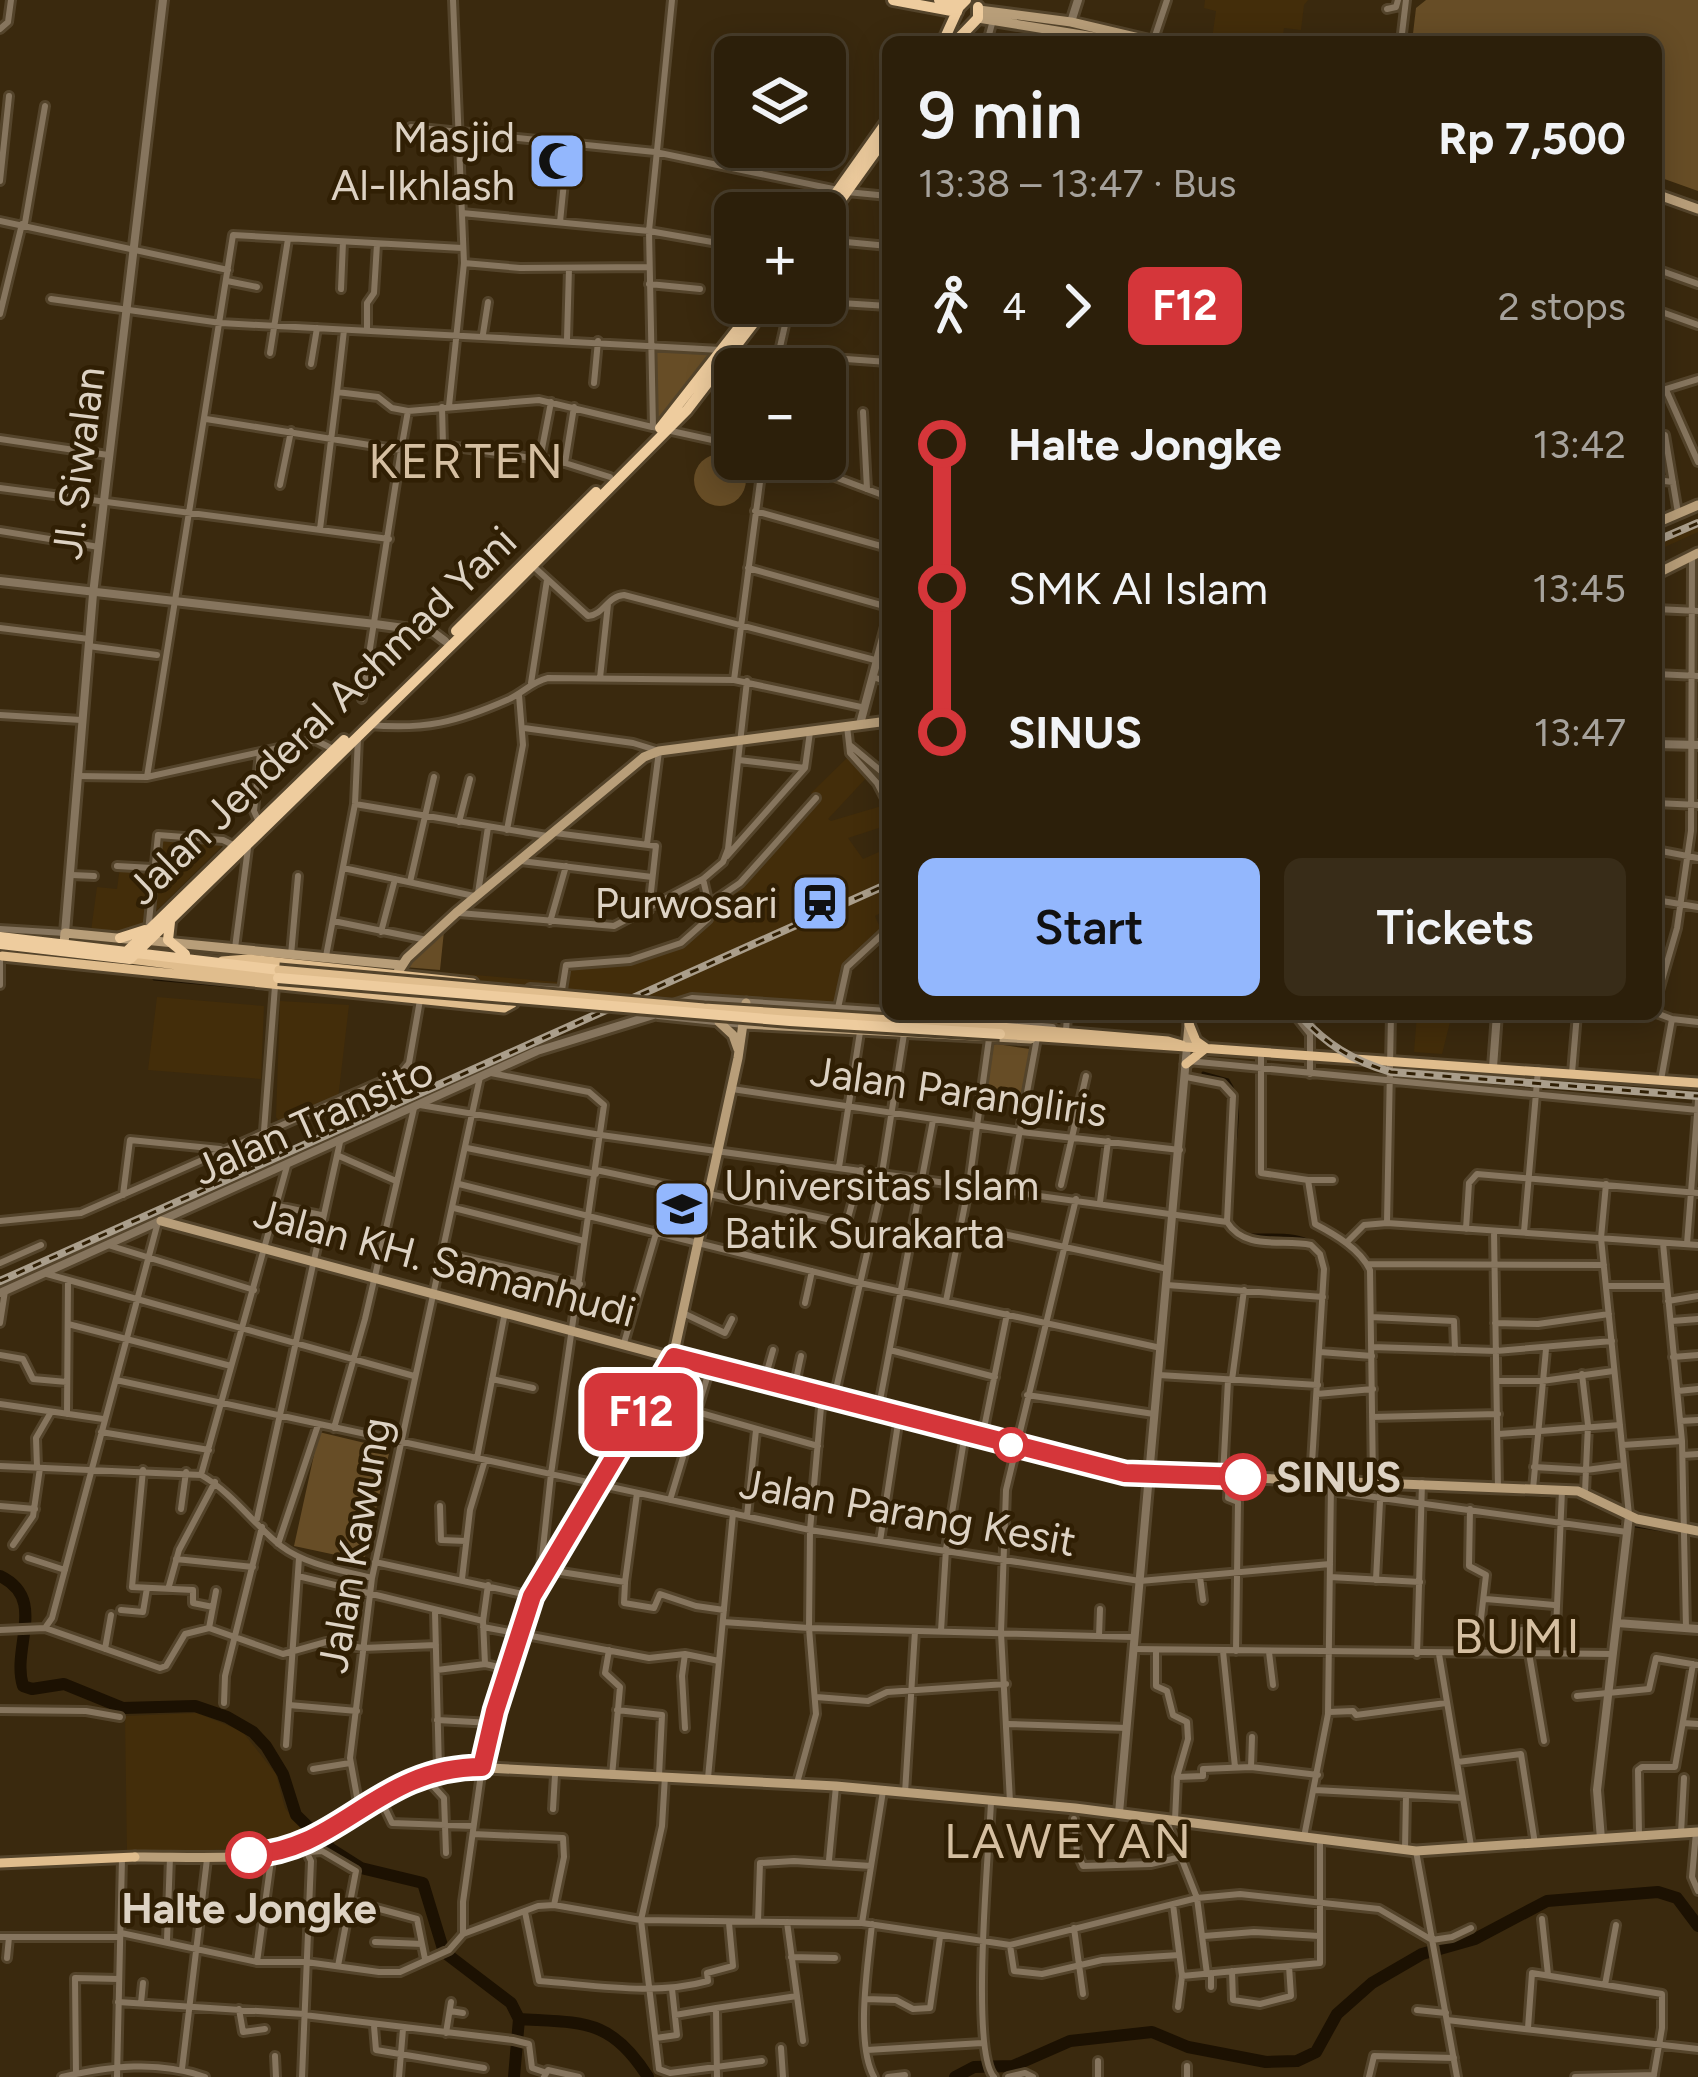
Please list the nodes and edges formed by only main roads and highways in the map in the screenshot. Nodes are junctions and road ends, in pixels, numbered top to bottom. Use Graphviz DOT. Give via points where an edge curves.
graph roads {
  1 [pos="893,0"];
  2 [pos="940,0"];
  3 [pos="970,9"];
  4 [pos="1068,32"];
  5 [pos="948,36"];
  6 [pos="1107,36"];
  7 [pos="882,129"];
  8 [pos="882,142"];
  9 [pos="843,191"];
  10 [pos="1662,197"];
  11 [pos="1698,211"];
  12 [pos="751,324"];
  13 [pos="731,348"];
  14 [pos="714,367"];
  15 [pos="659,429"];
  16 [pos="1698,505"];
  17 [pos="1662,520"];
  18 [pos="1695,554"];
  19 [pos="1662,571"];
  20 [pos="477,615"];
  21 [pos="441,638"];
  22 [pos="882,723"];
  23 [pos="242,845"];
  24 [pos="208,878"];
  25 [pos="176,914"];
  26 [pos="137,942"];
  27 [pos="171,943"];
  28 [pos="1,950"];
  29 [pos="189,957"];
  30 [pos="222,961"];
  31 [pos="325,963"];
  32 [pos="400,968"];
  33 [pos="277,978"];
  34 [pos="746,1003"];
  35 [pos="1189,1020"];
  36 [pos="1189,1020"];
  37 [pos="1189,1020"];
  38 [pos="719,1022"];
  39 [pos="743,1024"];
  40 [pos="996,1033"];
  41 [pos="1177,1045"];
  42 [pos="1206,1048"];
  43 [pos="739,1054"];
  44 [pos="1698,1084"];
  45 [pos="160,1222"];
  46 [pos="674,1357"];
  47 [pos="1690,1532"];
  48 [pos="482,1767"];
  49 [pos="1697,1832"];
  50 [pos="0,1863"];
  1 -- 3 [label="highway"];
  2 -- 3 [label="highway"];
  3 -- 4 [label="main road"];
  3 -- 4 [label="main road"];
  3 -- 5 [label="highway"];
  4 -- 6 [label="main road"];
  7 -- 9 [label="highway"];
  8 -- 9 [label="highway"];
  10 -- 11 [label="main road"];
  12 -- 13 [label="highway, Jalan Jenderal Achmad Yani"];
  14 -- 15 [label="highway, Jalan Jenderal Achmad Yani"];
  15 -- 20 [label="highway, Jalan Jenderal Achmad Yani"];
  15 -- 20 [label="highway, Jalan Jenderal Achmad Yani" via="605,475"];
  16 -- 17 [label="main road"];
  18 -- 19 [label="main road"];
  20 -- 21 [label="highway, Jalan Jenderal Achmad Yani"];
  21 -- 23 [label="highway, Jalan Jenderal Achmad Yani"];
  21 -- 23 [label="highway, Jalan Jenderal Achmad Yani" via="363,730"];
  22 -- 32 [label="main road" via="659,751 517,860"];
  23 -- 24 [label="highway, Jalan Jenderal Achmad Yani"];
  24 -- 25 [label="highway, Jalan Jenderal Achmad Yani"];
  24 -- 26 [label="highway, Jalan Jenderal Achmad Yani"];
  25 -- 26 [label="highway, Jalan Jenderal Achmad Yani"];
  25 -- 27 [label="highway" via="167,928"];
  26 -- 27 [label="main road"];
  26 -- 28 [label="highway"];
  26 -- 28 [label="highway" via="64,938"];
  26 -- 29 [label="highway"];
  26 -- 33 [label="main road"];
  27 -- 29 [label="highway"];
  27 -- 31 [label="main road"];
  28 -- 33 [label="main road"];
  29 -- 30 [label="highway"];
  30 -- 31 [label="main road"];
  30 -- 33 [label="highway"];
  31 -- 32 [label="main road"];
  32 -- 33 [label="main road" via="505,986 514,997 508,1007 420,1003"];
  33 -- 40 [label="highway, bridge"];
  34 -- 39 [label="main road"];
  35 -- 41 [label="main road"];
  36 -- 41 [label="main road"];
  37 -- 42 [label="main road"];
  38 -- 43 [label="main road"];
  39 -- 40 [label="main road"];
  39 -- 43 [label="main road"];
  40 -- 41 [label="main road"];
  40 -- 41 [label="main road" via="1036,1044"];
  41 -- 42 [label="main road"];
  41 -- 42 [label="main road" via="1187,1066"];
  42 -- 44 [label="main road"];
  43 -- 46 [label="main road"];
  45 -- 46 [label="main road, Jalan KH. Samanhudi"];
  46 -- 47 [label="main road, Jalan KH. Samanhudi" via="1125,1473 1585,1492 1628,1524"];
  46 -- 48 [label="main road" via="532,1596"];
  48 -- 49 [label="main road" via="836,1786 1411,1850"];
  48 -- 50 [label="main road" via="423,1774 307,1846 272,1853"];
}
